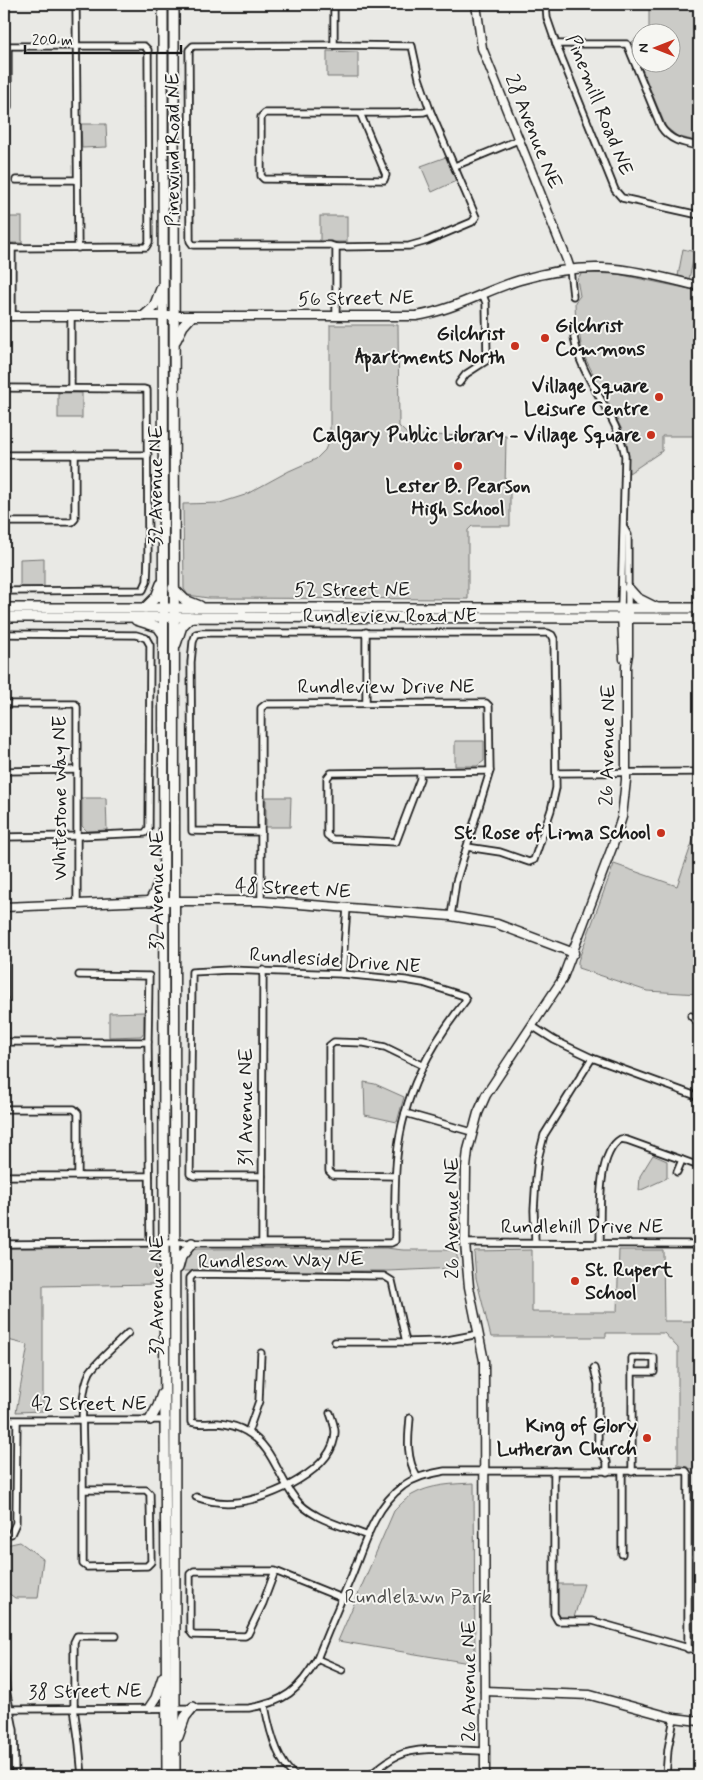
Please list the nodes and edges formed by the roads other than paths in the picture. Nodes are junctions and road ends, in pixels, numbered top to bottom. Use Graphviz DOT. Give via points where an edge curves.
graph roads {
  1 [pos="76,4"];
  2 [pos="163,4"];
  3 [pos="174,4"];
  4 [pos="334,4"];
  5 [pos="476,4"];
  6 [pos="546,4"];
  7 [pos="556,44"];
  8 [pos="76,45"];
  9 [pos="334,45"];
  10 [pos="6,46"];
  11 [pos="8,107"];
  12 [pos="430,110"];
  13 [pos="360,113"];
  14 [pos="518,140"];
  15 [pos="699,146"];
  16 [pos="455,166"];
  17 [pos="16,180"];
  18 [pos="77,180"];
  19 [pos="699,215"];
  20 [pos="336,247"];
  21 [pos="4,248"];
  22 [pos="12,248"];
  23 [pos="78,248"];
  24 [pos="570,269"];
  25 [pos="163,284"];
  26 [pos="699,286"];
  27 [pos="483,295"];
  28 [pos="572,296"];
  29 [pos="8,316"];
  30 [pos="71,316"];
  31 [pos="144,316"];
  32 [pos="163,316"];
  33 [pos="174,316"];
  34 [pos="336,316"];
  35 [pos="191,317"];
  36 [pos="574,337"];
  37 [pos="174,348"];
  38 [pos="459,383"];
  39 [pos="4,388"];
  40 [pos="71,388"];
  41 [pos="4,454"];
  42 [pos="76,455"];
  43 [pos="148,456"];
  44 [pos="4,522"];
  45 [pos="624,528"];
  46 [pos="164,576"];
  47 [pos="173,588"];
  48 [pos="628,588"];
  49 [pos="4,591"];
  50 [pos="4,608"];
  51 [pos="145,608"];
  52 [pos="164,608"];
  53 [pos="174,608"];
  54 [pos="205,608"];
  55 [pos="625,608"];
  56 [pos="699,608"];
  57 [pos="660,609"];
  58 [pos="191,617"];
  59 [pos="4,618"];
  60 [pos="126,618"];
  61 [pos="169,618"];
  62 [pos="625,618"];
  63 [pos="699,618"];
  64 [pos="366,632"];
  65 [pos="4,634"];
  66 [pos="163,634"];
  67 [pos="174,649"];
  68 [pos="4,704"];
  69 [pos="366,704"];
  70 [pos="77,770"];
  71 [pos="4,771"];
  72 [pos="490,771"];
  73 [pos="420,772"];
  74 [pos="557,772"];
  75 [pos="699,772"];
  76 [pos="627,773"];
  77 [pos="261,832"];
  78 [pos="77,836"];
  79 [pos="4,837"];
  80 [pos="466,847"];
  81 [pos="164,865"];
  82 [pos="150,901"];
  83 [pos="164,901"];
  84 [pos="175,901"];
  85 [pos="261,901"];
  86 [pos="77,905"];
  87 [pos="4,907"];
  88 [pos="347,908"];
  89 [pos="451,916"];
  90 [pos="574,952"];
  91 [pos="263,970"];
  92 [pos="4,974"];
  93 [pos="342,974"];
  94 [pos="79,975"];
  95 [pos="691,1016"];
  96 [pos="699,1023"];
  97 [pos="532,1026"];
  98 [pos="4,1042"];
  99 [pos="148,1042"];
  100 [pos="592,1058"];
  101 [pos="422,1065"];
  102 [pos="699,1097"];
  103 [pos="4,1109"];
  104 [pos="405,1113"];
  105 [pos="472,1132"];
  106 [pos="682,1160"];
  107 [pos="699,1166"];
  108 [pos="677,1172"];
  109 [pos="78,1175"];
  110 [pos="4,1176"];
  111 [pos="149,1176"];
  112 [pos="262,1176"];
  113 [pos="396,1176"];
  114 [pos="175,1242"];
  115 [pos="164,1243"];
  116 [pos="192,1243"];
  117 [pos="262,1243"];
  118 [pos="535,1243"];
  119 [pos="4,1244"];
  120 [pos="465,1244"];
  121 [pos="600,1244"];
  122 [pos="699,1244"];
  123 [pos="175,1281"];
  124 [pos="128,1333"];
  125 [pos="479,1334"];
  126 [pos="335,1342"];
  127 [pos="406,1342"];
  128 [pos="261,1353"];
  129 [pos="594,1368"];
  130 [pos="632,1372"];
  131 [pos="165,1384"];
  132 [pos="330,1413"];
  133 [pos="410,1418"];
  134 [pos="4,1420"];
  135 [pos="150,1420"];
  136 [pos="169,1420"];
  137 [pos="17,1421"];
  138 [pos="84,1421"];
  139 [pos="248,1432"];
  140 [pos="554,1471"];
  141 [pos="485,1472"];
  142 [pos="607,1472"];
  143 [pos="622,1472"];
  144 [pos="632,1472"];
  145 [pos="417,1477"];
  146 [pos="287,1486"];
  147 [pos="83,1490"];
  148 [pos="196,1497"];
  149 [pos="11,1534"];
  150 [pos="368,1536"];
  151 [pos="622,1554"];
  152 [pos="274,1571"];
  153 [pos="342,1598"];
  154 [pos="116,1636"];
  155 [pos="688,1649"];
  156 [pos="699,1651"];
  157 [pos="4,1659"];
  158 [pos="316,1660"];
  159 [pos="166,1670"];
  160 [pos="342,1670"];
  161 [pos="485,1691"];
  162 [pos="264,1706"];
  163 [pos="150,1707"];
  164 [pos="171,1707"];
  165 [pos="193,1707"];
  166 [pos="74,1708"];
  167 [pos="7,1709"];
  168 [pos="674,1718"];
  169 [pos="699,1721"];
  170 [pos="175,1744"];
  171 [pos="485,1751"];
  172 [pos="15,1776"];
  173 [pos="82,1776"];
  174 [pos="166,1776"];
  175 [pos="175,1776"];
  176 [pos="295,1776"];
  177 [pos="368,1776"];
  178 [pos="485,1776"];
  179 [pos="666,1776"];
  1 -- 8 [label="street"];
  2 -- 25 [label="main road, 32 Avenue NE"];
  3 -- 33 [label="main road, 32 Avenue NE"];
  4 -- 9 [label="street"];
  5 -- 14 [label="street, 28 Avenue NE" via="482,48"];
  6 -- 7 [label="street, Pinemill Road NE"];
  7 -- 15 [label="street" via="627,44 665,134 674,141"];
  7 -- 19 [label="street, Pinemill Road NE" via="615,190 622,198"];
  8 -- 10 [label="street"];
  8 -- 18 [label="street"];
  8 -- 23 [label="street" via="144,46 148,50 149,242 146,246"];
  9 -- 12 [label="street, Pinewind Road NE" via="412,46"];
  9 -- 20 [label="street, Pinewind Road NE" via="193,46 189,50 190,241 193,245"];
  10 -- 11 [label="street"];
  12 -- 13 [label="street"];
  12 -- 16 [label="street, Pinewind Road NE"];
  13 -- 13 [label="street" via="265,113 260,117 261,176 264,179 384,180 386,175"];
  14 -- 16 [label="street"];
  14 -- 24 [label="street, 28 Avenue NE"];
  16 -- 20 [label="street, Pinewind Road NE" via="476,217 472,222 409,246"];
  17 -- 18 [label="street"];
  18 -- 23 [label="street"];
  20 -- 34 [label="street"];
  21 -- 22 [label="street"];
  22 -- 23 [label="street"];
  22 -- 29 [label="street"];
  24 -- 26 [label="street, 56 Street NE" via="603,268"];
  24 -- 27 [label="street, 56 Street NE" via="518,280"];
  24 -- 28 [label="street"];
  25 -- 31 [label="main road" via="154,307"];
  25 -- 32 [label="main road, 32 Avenue NE"];
  27 -- 34 [label="street, 56 Street NE" via="423,315"];
  27 -- 38 [label="street" via="487,358"];
  29 -- 30 [label="street, 56 Street NE"];
  30 -- 31 [label="street, 56 Street NE"];
  30 -- 40 [label="street"];
  31 -- 32 [label="street, 56 Street NE"];
  32 -- 33 [label="street, 56 Street NE"];
  32 -- 46 [label="main road, 32 Avenue NE"];
  33 -- 35 [label="street, 56 Street NE"];
  33 -- 37 [label="main road, 32 Avenue NE"];
  34 -- 35 [label="street, 56 Street NE"];
  35 -- 37 [label="main road" via="183,326"];
  36 -- 45 [label="street, 26 Avenue NE" via="579,359 612,417 624,447"];
  37 -- 47 [label="main road, 32 Avenue NE"];
  39 -- 40 [label="street"];
  40 -- 43 [label="street" via="147,390"];
  41 -- 42 [label="street"];
  42 -- 43 [label="street"];
  42 -- 44 [label="street" via="75,519 72,522"];
  43 -- 49 [label="street" via="148,556 147,581 143,590"];
  45 -- 48 [label="street, 26 Avenue NE" via="628,535"];
  45 -- 55 [label="street, 26 Avenue NE"];
  46 -- 51 [label="main road" via="158,594"];
  46 -- 52 [label="main road, 32 Avenue NE"];
  47 -- 53 [label="main road, 32 Avenue NE"];
  47 -- 54 [label="main road" via="184,600"];
  48 -- 55 [label="street, 26 Avenue NE"];
  48 -- 57 [label="main road" via="637,598"];
  50 -- 51 [label="main road, 52 Street NE"];
  51 -- 52 [label="main road, 52 Street NE"];
  52 -- 53 [label="main road, 52 Street NE"];
  52 -- 61 [label="main road, 32 Avenue NE"];
  53 -- 54 [label="main road, 52 Street NE"];
  53 -- 61 [label="main road, 32 Avenue NE"];
  54 -- 55 [label="main road, 52 Street NE"];
  55 -- 57 [label="main road, 52 Street NE"];
  55 -- 62 [label="street, 26 Avenue NE"];
  56 -- 57 [label="main road, 52 Street NE"];
  58 -- 61 [label="main road, 52 Street NE"];
  58 -- 62 [label="main road, 52 Street NE"];
  58 -- 67 [label="main road" via="182,626"];
  59 -- 60 [label="main road, 52 Street NE"];
  60 -- 61 [label="main road, 52 Street NE"];
  60 -- 66 [label="main road" via="158,627"];
  61 -- 66 [label="main road, 32 Avenue NE"];
  61 -- 67 [label="main road, 32 Avenue NE"];
  62 -- 63 [label="main road, 52 Street NE"];
  62 -- 76 [label="street, 26 Avenue NE"];
  64 -- 69 [label="street"];
  64 -- 74 [label="street, Rundleview Road NE" via="538,632 552,635"];
  64 -- 77 [label="street, Rundleview Road NE" via="196,634 191,662 192,831"];
  65 -- 78 [label="street" via="136,635 146,638 150,645 149,828 145,833"];
  66 -- 81 [label="main road, 32 Avenue NE"];
  67 -- 84 [label="main road, 32 Avenue NE"];
  68 -- 70 [label="street, Whitestone Way NE" via="75,704"];
  69 -- 72 [label="street, Rundleview Drive NE" via="486,703 489,706"];
  69 -- 77 [label="street, Rundleview Drive NE" via="266,704 261,708"];
  70 -- 71 [label="street"];
  70 -- 78 [label="street, Whitestone Way NE"];
  72 -- 73 [label="street"];
  72 -- 80 [label="street, Rundleview Drive NE"];
  73 -- 73 [label="street" via="331,773 327,778 327,835 332,839 396,842"];
  74 -- 76 [label="street"];
  74 -- 80 [label="street, Rundleview Road NE" via="551,810 534,860 529,862 500,852"];
  75 -- 76 [label="street"];
  76 -- 90 [label="street, 26 Avenue NE" via="622,817"];
  77 -- 85 [label="street, Rundleview Drive NE"];
  78 -- 79 [label="street"];
  78 -- 86 [label="street, Whitestone Way NE"];
  80 -- 89 [label="street, Rundleview Drive NE"];
  81 -- 82 [label="main road"];
  81 -- 83 [label="main road, 32 Avenue NE"];
  82 -- 83 [label="street, 48 Street NE"];
  82 -- 86 [label="street, 48 Street NE"];
  83 -- 84 [label="street, 48 Street NE"];
  83 -- 115 [label="main road, 32 Avenue NE"];
  84 -- 85 [label="street, 48 Street NE"];
  84 -- 114 [label="main road, 32 Avenue NE"];
  85 -- 88 [label="street, 48 Street NE"];
  86 -- 87 [label="street, 48 Street NE"];
  87 -- 92 [label="street"];
  88 -- 89 [label="street, 48 Street NE"];
  88 -- 93 [label="street"];
  89 -- 90 [label="street, 48 Street NE" via="497,924"];
  90 -- 97 [label="street, 26 Avenue NE" via="555,993"];
  91 -- 93 [label="street, Rundleside Drive NE"];
  91 -- 112 [label="street, 31 Avenue NE"];
  91 -- 112 [label="street, Rundleside Drive NE" via="192,972 190,1164 190,1174 194,1176"];
  92 -- 98 [label="street"];
  93 -- 101 [label="street, Rundleside Drive NE" via="423,983 464,996 466,1000 444,1028"];
  94 -- 99 [label="street" via="149,976"];
  95 -- 96 [label="street"];
  97 -- 100 [label="street"];
  97 -- 105 [label="street, 26 Avenue NE" via="486,1095"];
  98 -- 99 [label="street"];
  99 -- 111 [label="street"];
  100 -- 102 [label="street"];
  100 -- 118 [label="street" via="544,1135 536,1178"];
  101 -- 104 [label="street, Rundleside Drive NE"];
  101 -- 113 [label="street" via="385,1047 334,1042 329,1046 329,1171 333,1175"];
  103 -- 109 [label="street" via="74,1109 78,1113"];
  104 -- 105 [label="street"];
  104 -- 113 [label="street, Rundleside Drive NE"];
  105 -- 120 [label="street, 26 Avenue NE" via="466,1168"];
  106 -- 107 [label="street"];
  106 -- 108 [label="street"];
  106 -- 121 [label="street" via="627,1140 617,1141 601,1179"];
  109 -- 110 [label="street"];
  109 -- 111 [label="street"];
  111 -- 119 [label="street" via="150,1243"];
  112 -- 117 [label="street, 31 Avenue NE"];
  113 -- 117 [label="street, Rundleside Drive NE" via="395,1240 391,1243"];
  114 -- 115 [label="street, Rundleside Drive NE"];
  114 -- 116 [label="street, Rundleside Drive NE"];
  114 -- 123 [label="main road, 32 Avenue NE"];
  115 -- 131 [label="main road, 32 Avenue NE"];
  116 -- 117 [label="street, Rundleside Drive NE"];
  116 -- 123 [label="main road" via="181,1257"];
  118 -- 120 [label="street, Rundlehill Drive NE"];
  118 -- 121 [label="street, Rundlehill Drive NE"];
  120 -- 125 [label="street, 26 Avenue NE" via="469,1287"];
  121 -- 122 [label="street, Rundlehill Drive NE"];
  123 -- 136 [label="main road, 32 Avenue NE"];
  124 -- 138 [label="street" via="91,1371 84,1391"];
  125 -- 127 [label="street" via="442,1341"];
  125 -- 141 [label="street, 26 Avenue NE" via="484,1361"];
  126 -- 127 [label="street"];
  127 -- 139 [label="street, Rundleson Way NE" via="392,1281 384,1276 194,1274 190,1278 190,1420 193,1423 219,1423"];
  128 -- 139 [label="street" via="259,1401"];
  129 -- 142 [label="street" via="598,1384 598,1446"];
  130 -- 130 [label="street" via="632,1358 654,1358 654,1372"];
  130 -- 144 [label="street"];
  131 -- 135 [label="main road"];
  131 -- 136 [label="main road, 32 Avenue NE"];
  132 -- 146 [label="street" via="335,1432 330,1449 316,1466"];
  133 -- 145 [label="street" via="407,1444"];
  134 -- 137 [label="street, 42 Street NE"];
  135 -- 136 [label="street, 42 Street NE"];
  135 -- 138 [label="street, 42 Street NE"];
  136 -- 159 [label="main road, 32 Avenue NE"];
  136 -- 164 [label="main road, 32 Avenue NE"];
  137 -- 138 [label="street, 42 Street NE"];
  137 -- 149 [label="street" via="16,1523"];
  138 -- 147 [label="street"];
  139 -- 146 [label="street, Rundleson Way NE" via="262,1443"];
  140 -- 141 [label="street"];
  140 -- 142 [label="street"];
  140 -- 155 [label="street" via="554,1614 558,1621 593,1621"];
  141 -- 145 [label="street" via="445,1471"];
  141 -- 161 [label="street, 26 Avenue NE"];
  142 -- 143 [label="street"];
  143 -- 144 [label="street"];
  143 -- 151 [label="street"];
  144 -- 155 [label="street" via="686,1471 688,1474"];
  145 -- 150 [label="street" via="390,1498"];
  146 -- 148 [label="street" via="262,1498 238,1502 211,1502"];
  146 -- 150 [label="street, Rundleson Way NE" via="303,1507"];
  147 -- 147 [label="street" via="83,1564 87,1567 147,1566 151,1562 150,1494 146,1490"];
  150 -- 153 [label="street"];
  152 -- 152 [label="street" via="194,1571 190,1574 190,1631 194,1635 248,1634"];
  152 -- 153 [label="street"];
  153 -- 158 [label="street"];
  154 -- 166 [label="street" via="77,1636 74,1642"];
  155 -- 156 [label="street"];
  157 -- 167 [label="street"];
  158 -- 160 [label="street"];
  158 -- 162 [label="street" via="308,1676 294,1691"];
  159 -- 163 [label="main road"];
  159 -- 164 [label="main road, 32 Avenue NE"];
  161 -- 168 [label="street" via="590,1694"];
  161 -- 171 [label="street, 26 Avenue NE"];
  162 -- 165 [label="street, 38 Street NE"];
  162 -- 176 [label="street" via="273,1740"];
  163 -- 164 [label="street, 38 Street NE"];
  163 -- 166 [label="street, 38 Street NE"];
  164 -- 165 [label="street, 38 Street NE"];
  164 -- 170 [label="main road, 32 Avenue NE"];
  164 -- 174 [label="main road, 32 Avenue NE"];
  165 -- 170 [label="main road" via="185,1717"];
  166 -- 167 [label="street, 38 Street NE"];
  166 -- 173 [label="street"];
  167 -- 172 [label="street" via="14,1730"];
  168 -- 169 [label="street"];
  168 -- 179 [label="street"];
  170 -- 175 [label="main road, 32 Avenue NE"];
  171 -- 177 [label="street" via="418,1750 391,1758"];
  171 -- 178 [label="street, 26 Avenue NE"];
}
